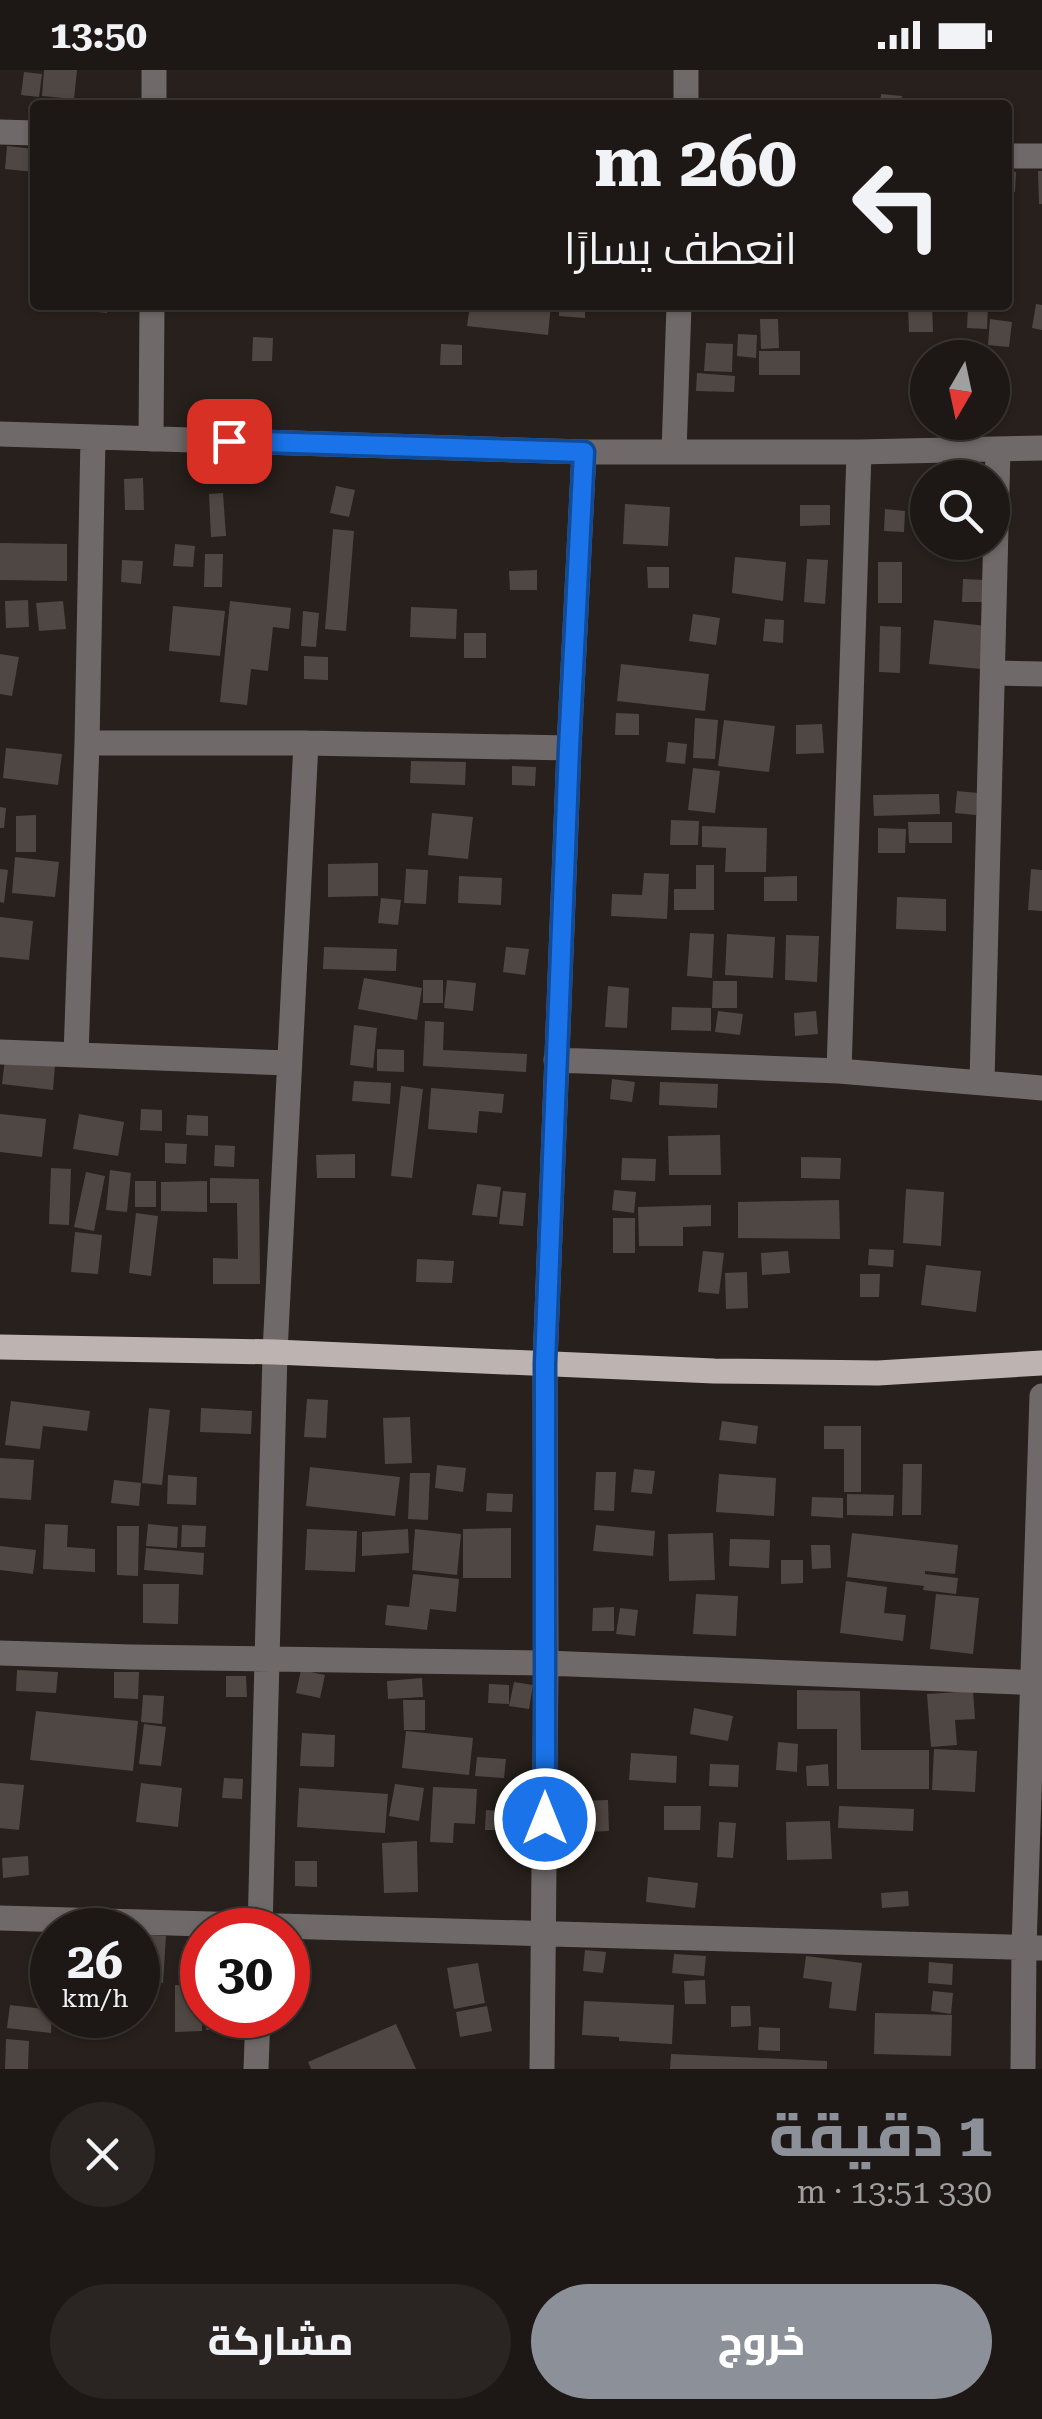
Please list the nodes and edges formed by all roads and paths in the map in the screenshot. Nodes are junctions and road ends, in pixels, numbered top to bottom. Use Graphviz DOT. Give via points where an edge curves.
graph roads {
  1 [pos="154,70"];
  2 [pos="686,70"];
  3 [pos="154,100"];
  4 [pos="686,100"];
  5 [pos="0,132"];
  6 [pos="30,133"];
  7 [pos="1012,156"];
  8 [pos="1042,156"];
  9 [pos="152,310"];
  10 [pos="679,310"];
  11 [pos="0,434"];
  12 [pos="93,437"];
  13 [pos="150,439"];
  14 [pos="1042,448"];
  15 [pos="998,449"];
  16 [pos="584,452"];
  17 [pos="674,452"];
  18 [pos="859,452"];
  19 [pos="993,673"];
  20 [pos="1042,674"];
  21 [pos="306,743"];
  22 [pos="87,744"];
  23 [pos="569,748"];
  24 [pos="0,1052"];
  25 [pos="76,1056"];
  26 [pos="556,1060"];
  27 [pos="288,1063"];
  28 [pos="839,1071"];
  29 [pos="982,1082"];
  30 [pos="1042,1088"];
  31 [pos="0,1347"];
  32 [pos="275,1352"];
  33 [pos="545,1363"];
  34 [pos="1042,1363"];
  35 [pos="1042,1396"];
  36 [pos="0,1652"];
  37 [pos="267,1658"];
  38 [pos="546,1663"];
  39 [pos="1037,1683"];
  40 [pos="261,1908"];
  41 [pos="0,1918"];
  42 [pos="180,1925"];
  43 [pos="310,1929"];
  44 [pos="544,1936"];
  45 [pos="1033,1948"];
  46 [pos="257,2038"];
  47 [pos="256,2069"];
  48 [pos="542,2069"];
  49 [pos="1023,2069"];
  1 -- 3 [label="street"];
  2 -- 4 [label="street"];
  5 -- 6 [label="street"];
  7 -- 8 [label="street"];
  9 -- 13 [label="street"];
  10 -- 17 [label="street"];
  11 -- 12 [label="street"];
  12 -- 13 [label="street"];
  12 -- 22 [label="street"];
  13 -- 16 [label="street"];
  14 -- 15 [label="street"];
  15 -- 18 [label="street"];
  15 -- 19 [label="street"];
  16 -- 17 [label="street"];
  16 -- 23 [label="street"];
  17 -- 18 [label="street"];
  18 -- 28 [label="street"];
  19 -- 20 [label="street"];
  19 -- 29 [label="street"];
  21 -- 22 [label="street"];
  21 -- 23 [label="street"];
  21 -- 27 [label="street"];
  22 -- 25 [label="street"];
  23 -- 26 [label="street"];
  24 -- 25 [label="street"];
  25 -- 27 [label="street"];
  26 -- 28 [label="street"];
  26 -- 33 [label="street"];
  27 -- 32 [label="street"];
  28 -- 29 [label="street"];
  29 -- 30 [label="street"];
  31 -- 32 [label="main road"];
  32 -- 33 [label="main road"];
  32 -- 37 [label="street"];
  33 -- 34 [label="main road" via="878,1372"];
  33 -- 38 [label="street"];
  35 -- 39 [label="street"];
  36 -- 37 [label="street"];
  37 -- 38 [label="street"];
  37 -- 40 [label="street"];
  38 -- 39 [label="street"];
  38 -- 44 [label="street"];
  39 -- 45 [label="street"];
  41 -- 42 [label="street"];
  43 -- 44 [label="street"];
  44 -- 45 [label="street"];
  44 -- 48 [label="street"];
  45 -- 49 [label="street"];
  46 -- 47 [label="street"];
}
